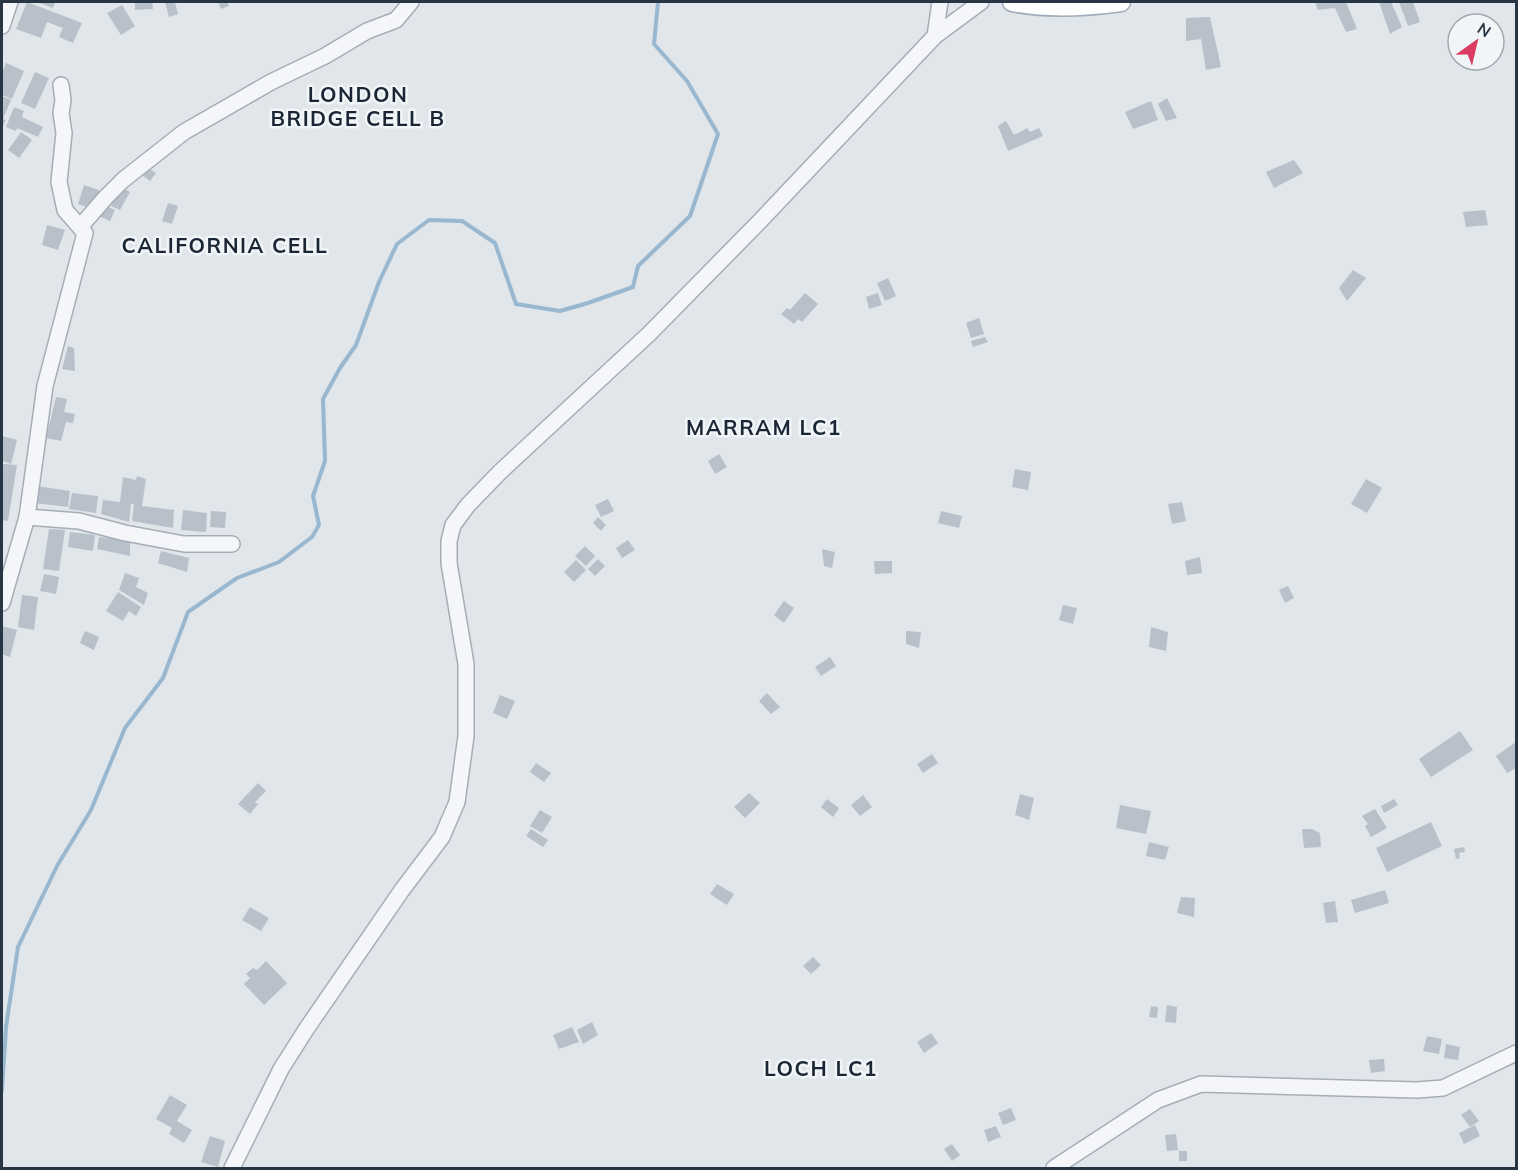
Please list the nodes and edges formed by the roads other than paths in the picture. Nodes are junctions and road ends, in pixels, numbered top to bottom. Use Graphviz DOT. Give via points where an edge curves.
graph roads {
  1 [pos="10,2"];
  2 [pos="411,2"];
  3 [pos="940,2"];
  4 [pos="981,2"];
  5 [pos="1012,2"];
  6 [pos="1121,2"];
  7 [pos="2,26"];
  8 [pos="935,36"];
  9 [pos="61,85"];
  10 [pos="80,227"];
  11 [pos="27,517"];
  12 [pos="232,544"];
  13 [pos="2,603"];
  14 [pos="1516,1053"];
  15 [pos="232,1168"];
  16 [pos="1054,1168"];
  1 -- 7 [label="street"];
  2 -- 10 [label="street" via="396,20 367,31 184,132 123,180"];
  3 -- 8 [label="street"];
  4 -- 8 [label="street"];
  5 -- 6 [label="main road" via="1084,6"];
  8 -- 15 [label="street" via="649,334 500,472 453,525 449,563 466,664 466,736 458,802 442,837 281,1069"];
  9 -- 10 [label="street" via="64,134 59,182 65,210"];
  10 -- 11 [label="street" via="85,233 45,387"];
  11 -- 12 [label="street" via="79,521 184,543"];
  11 -- 13 [label="street"];
  14 -- 16 [label="street" via="1443,1088 1201,1084 1158,1100"];
}
